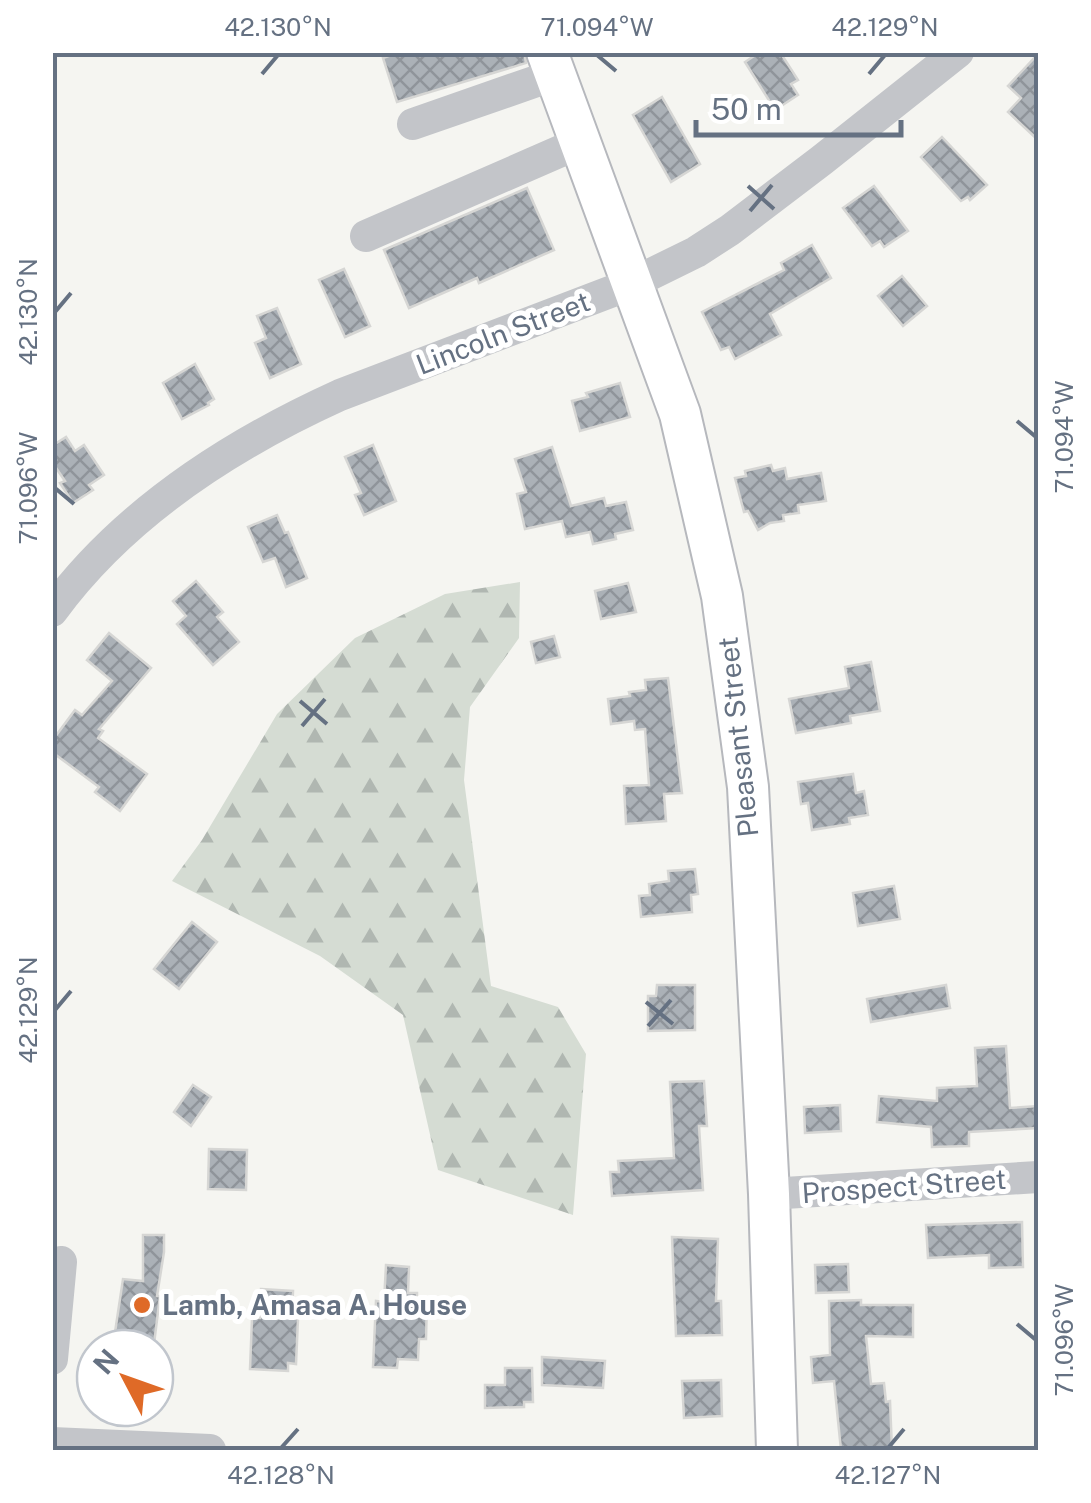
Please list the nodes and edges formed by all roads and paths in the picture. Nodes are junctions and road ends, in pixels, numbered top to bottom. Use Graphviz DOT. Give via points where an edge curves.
graph roads {
  1 [pos="958,52"];
  2 [pos="550,64"];
  3 [pos="414,124"];
  4 [pos="579,143"];
  5 [pos="366,236"];
  6 [pos="632,284"];
  7 [pos="52,611"];
  8 [pos="1038,1177"];
  9 [pos="769,1194"];
  10 [pos="61,1262"];
  11 [pos="52,1359"];
  12 [pos="52,1443"];
  13 [pos="210,1450"];
  14 [pos="777,1450"];
  1 -- 6 [label="street, Lincoln Street" via="730,230"];
  2 -- 3 [label="street"];
  2 -- 4 [label="main road, Pleasant Street"];
  4 -- 5 [label="street"];
  4 -- 6 [label="main road, Pleasant Street"];
  6 -- 7 [label="street, Lincoln Street" via="298,414 159,504 108,547"];
  6 -- 9 [label="main road, Pleasant Street" via="680,414 722,596 748,788"];
  8 -- 9 [label="street, Prospect Street"];
  9 -- 14 [label="main road, Pleasant Street"];
  10 -- 11 [label="street"];
  12 -- 13 [label="street"];
}
